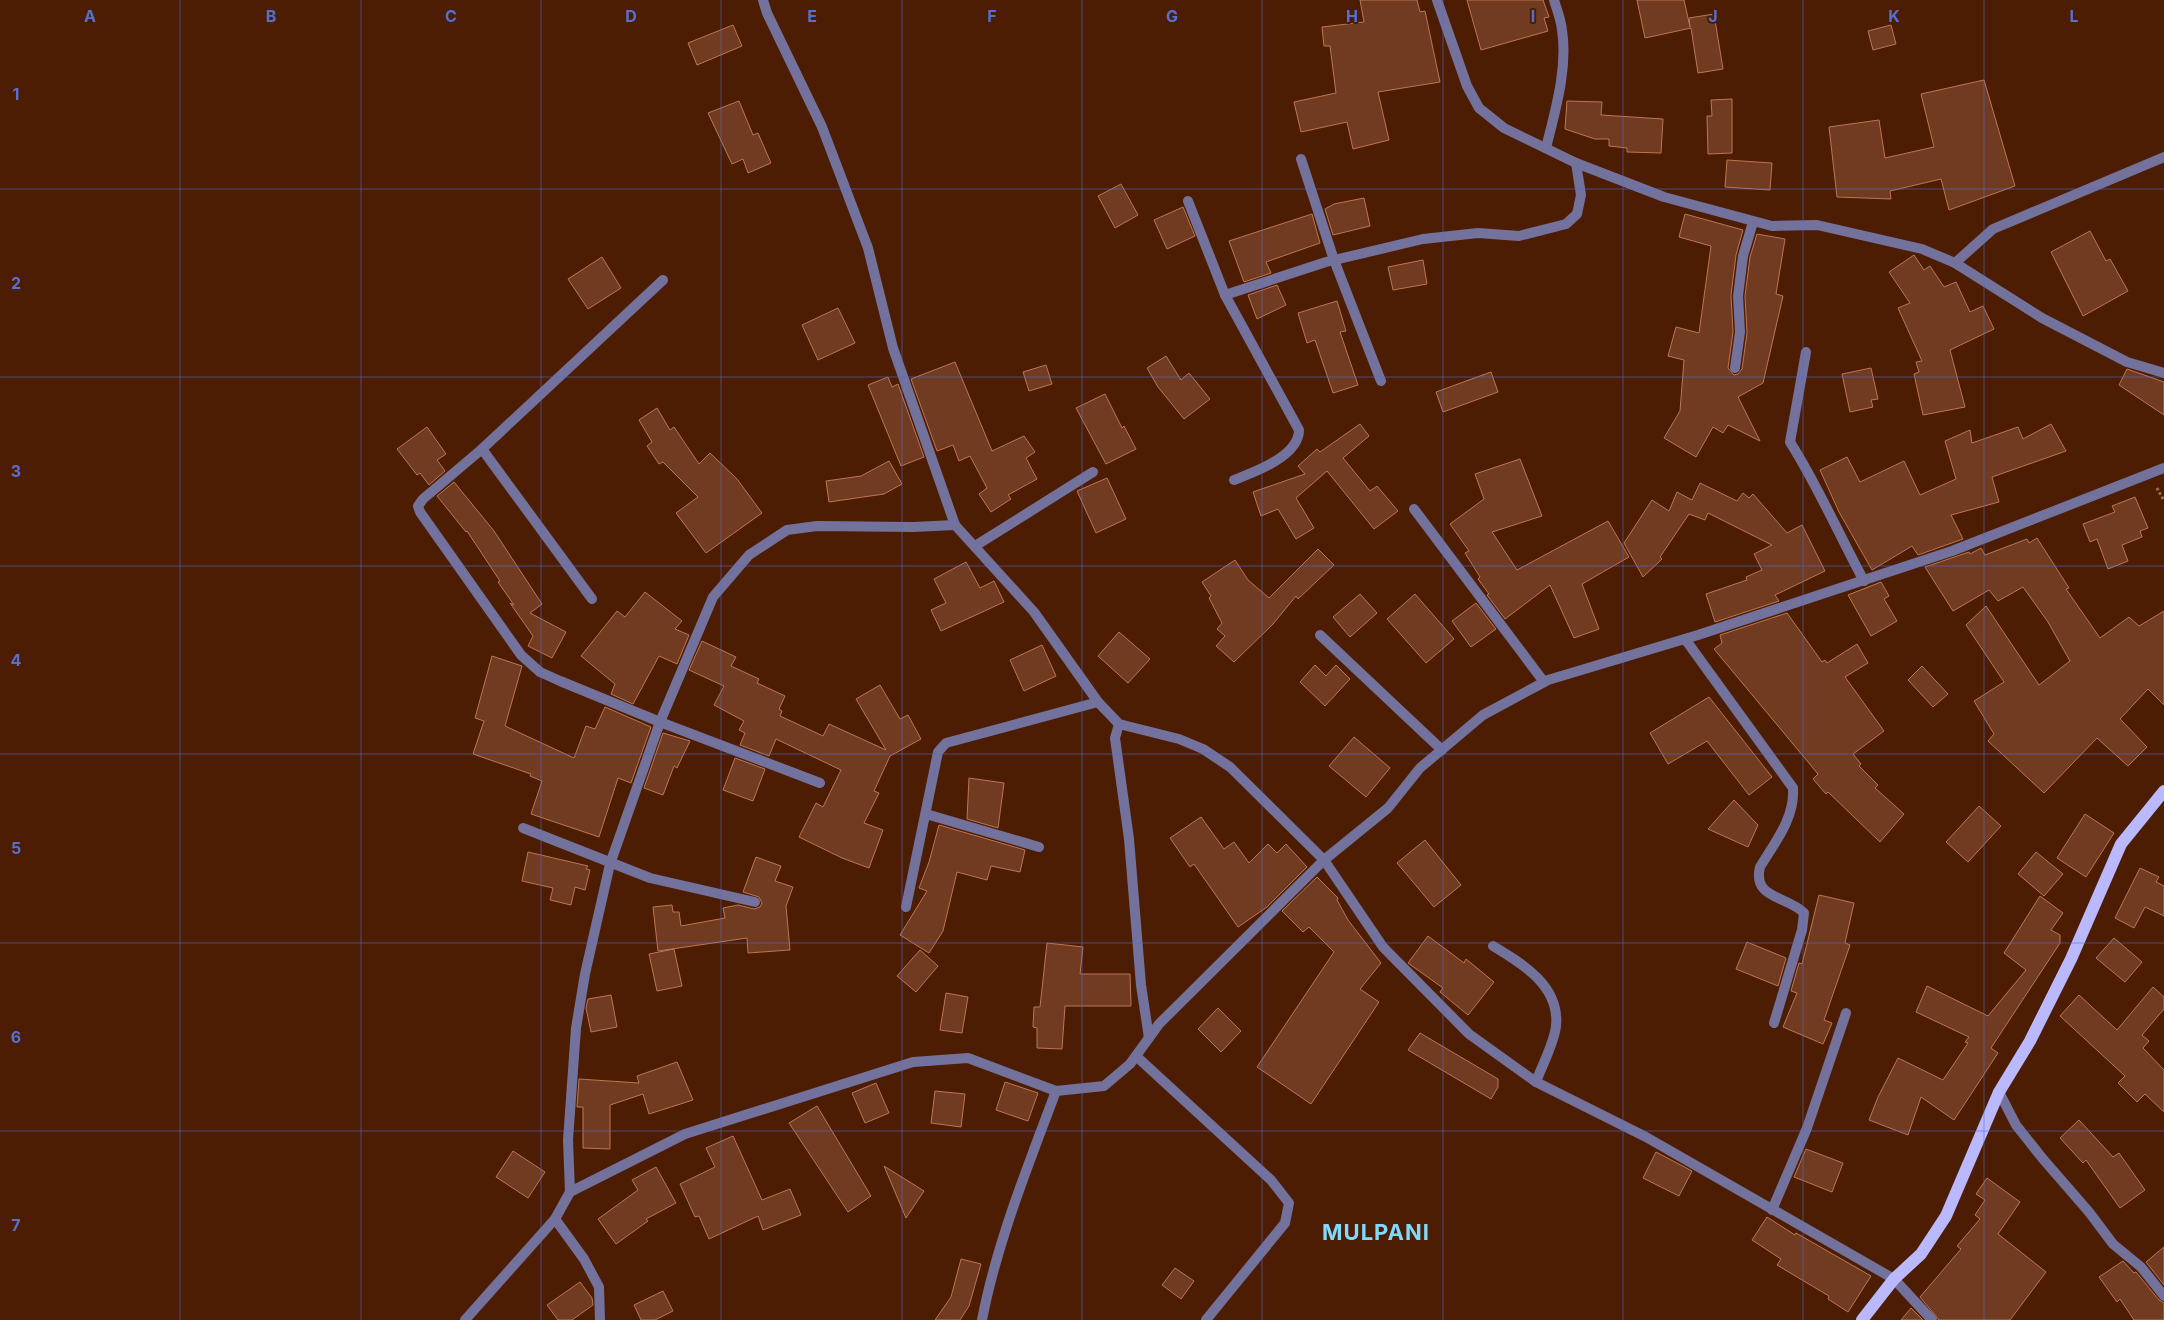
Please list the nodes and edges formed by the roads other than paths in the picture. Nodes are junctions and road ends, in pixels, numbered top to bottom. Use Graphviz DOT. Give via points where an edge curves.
graph roads {
  1 [pos="764,0"];
  2 [pos="1437,0"];
  3 [pos="1554,0"];
  4 [pos="1546,148"];
  5 [pos="2164,157"];
  6 [pos="1301,159"];
  7 [pos="1576,163"];
  8 [pos="1188,201"];
  9 [pos="1753,222"];
  10 [pos="1334,260"];
  11 [pos="1955,263"];
  12 [pos="663,280"];
  13 [pos="1225,295"];
  14 [pos="1806,352"];
  15 [pos="1735,368"];
  16 [pos="2164,373"];
  17 [pos="1381,380"];
  18 [pos="482,449"];
  19 [pos="2164,468"];
  20 [pos="1093,472"];
  21 [pos="1234,480"];
  22 [pos="1414,509"];
  23 [pos="955,525"];
  24 [pos="975,546"];
  25 [pos="1864,581"];
  26 [pos="592,599"];
  27 [pos="1320,635"];
  28 [pos="1685,638"];
  29 [pos="1544,682"];
  30 [pos="1098,702"];
  31 [pos="660,722"];
  32 [pos="1119,724"];
  33 [pos="1442,750"];
  34 [pos="820,783"];
  35 [pos="2164,792"];
  36 [pos="926,814"];
  37 [pos="523,828"];
  38 [pos="1039,847"];
  39 [pos="1324,860"];
  40 [pos="610,864"];
  41 [pos="755,902"];
  42 [pos="906,907"];
  43 [pos="1492,946"];
  44 [pos="1846,1013"];
  45 [pos="1774,1023"];
  46 [pos="1149,1038"];
  47 [pos="1136,1056"];
  48 [pos="1536,1082"];
  49 [pos="1056,1091"];
  50 [pos="1999,1092"];
  51 [pos="570,1192"];
  52 [pos="1772,1210"];
  53 [pos="555,1220"];
  54 [pos="1894,1279"];
  55 [pos="2164,1296"];
  56 [pos="465,1320"];
  57 [pos="600,1320"];
  58 [pos="982,1320"];
  59 [pos="1206,1320"];
  60 [pos="1862,1320"];
  61 [pos="1932,1320"];
  1 -- 23 [label="street" via="767,13 822,127 868,248 892,348"];
  2 -- 4 [label="street" via="1467,86 1479,108 1504,128"];
  3 -- 4 [label="street" via="1563,42 1560,86"];
  4 -- 7 [label="street"];
  5 -- 11 [label="street" via="1993,228"];
  6 -- 10 [label="street"];
  7 -- 9 [label="street" via="1664,197"];
  7 -- 10 [label="street" via="1581,196 1576,214 1566,224 1519,236 1478,233 1423,239"];
  8 -- 13 [label="street"];
  9 -- 11 [label="street" via="1772,226 1817,225 1922,249"];
  9 -- 15 [label="street" via="1743,256 1738,296 1740,332"];
  10 -- 13 [label="street"];
  10 -- 17 [label="street"];
  11 -- 16 [label="street" via="2050,322 2128,362"];
  12 -- 18 [label="street"];
  13 -- 21 [label="street" via="1299,430 1299,439 1294,447 1262,469"];
  14 -- 25 [label="street" via="1790,442 1807,468"];
  18 -- 26 [label="street"];
  18 -- 31 [label="street" via="423,499 418,506 420,512 521,655 540,672"];
  19 -- 25 [label="street" via="1952,551"];
  20 -- 24 [label="street"];
  22 -- 29 [label="street"];
  23 -- 24 [label="street"];
  23 -- 31 [label="street" via="817,526 787,530 748,555 713,597"];
  24 -- 30 [label="street" via="1034,612"];
  25 -- 28 [label="street"];
  27 -- 33 [label="street"];
  28 -- 29 [label="street"];
  28 -- 45 [label="street" via="1793,788 1794,802 1789,818 1758,876 1761,886 1770,894 1804,913 1802,930"];
  29 -- 33 [label="street" via="1483,715"];
  30 -- 32 [label="street"];
  30 -- 36 [label="street" via="946,743 938,752"];
  31 -- 34 [label="street"];
  31 -- 40 [label="street"];
  32 -- 39 [label="street" via="1179,739 1203,749 1230,767"];
  32 -- 46 [label="street" via="1115,738 1129,839 1141,986"];
  33 -- 39 [label="street" via="1420,768 1388,808"];
  35 -- 50 [label="main road" via="2121,844 2071,959 2030,1041"];
  36 -- 38 [label="street"];
  36 -- 42 [label="street"];
  37 -- 40 [label="street"];
  39 -- 46 [label="street" via="1159,1024"];
  39 -- 48 [label="street" via="1383,947 1469,1034"];
  40 -- 41 [label="street" via="650,878"];
  40 -- 51 [label="street" via="576,1028 568,1140"];
  43 -- 48 [label="street" via="1526,966 1547,988 1556,1009 1556,1028"];
  44 -- 52 [label="street" via="1806,1128"];
  46 -- 47 [label="street"];
  47 -- 49 [label="street" via="1104,1086"];
  47 -- 59 [label="street" via="1271,1180 1289,1202 1285,1223"];
  48 -- 52 [label="street" via="1646,1137"];
  49 -- 51 [label="street" via="968,1058 913,1062 685,1134"];
  49 -- 58 [label="street" via="1009,1222"];
  50 -- 54 [label="main road" via="1946,1216 1921,1254"];
  50 -- 55 [label="street" via="2016,1125 2043,1159 2113,1244 2141,1267"];
  51 -- 53 [label="street"];
  52 -- 54 [label="street"];
  53 -- 56 [label="street"];
  53 -- 57 [label="street" via="584,1259 599,1287"];
  54 -- 60 [label="main road"];
  54 -- 61 [label="street"];
}
